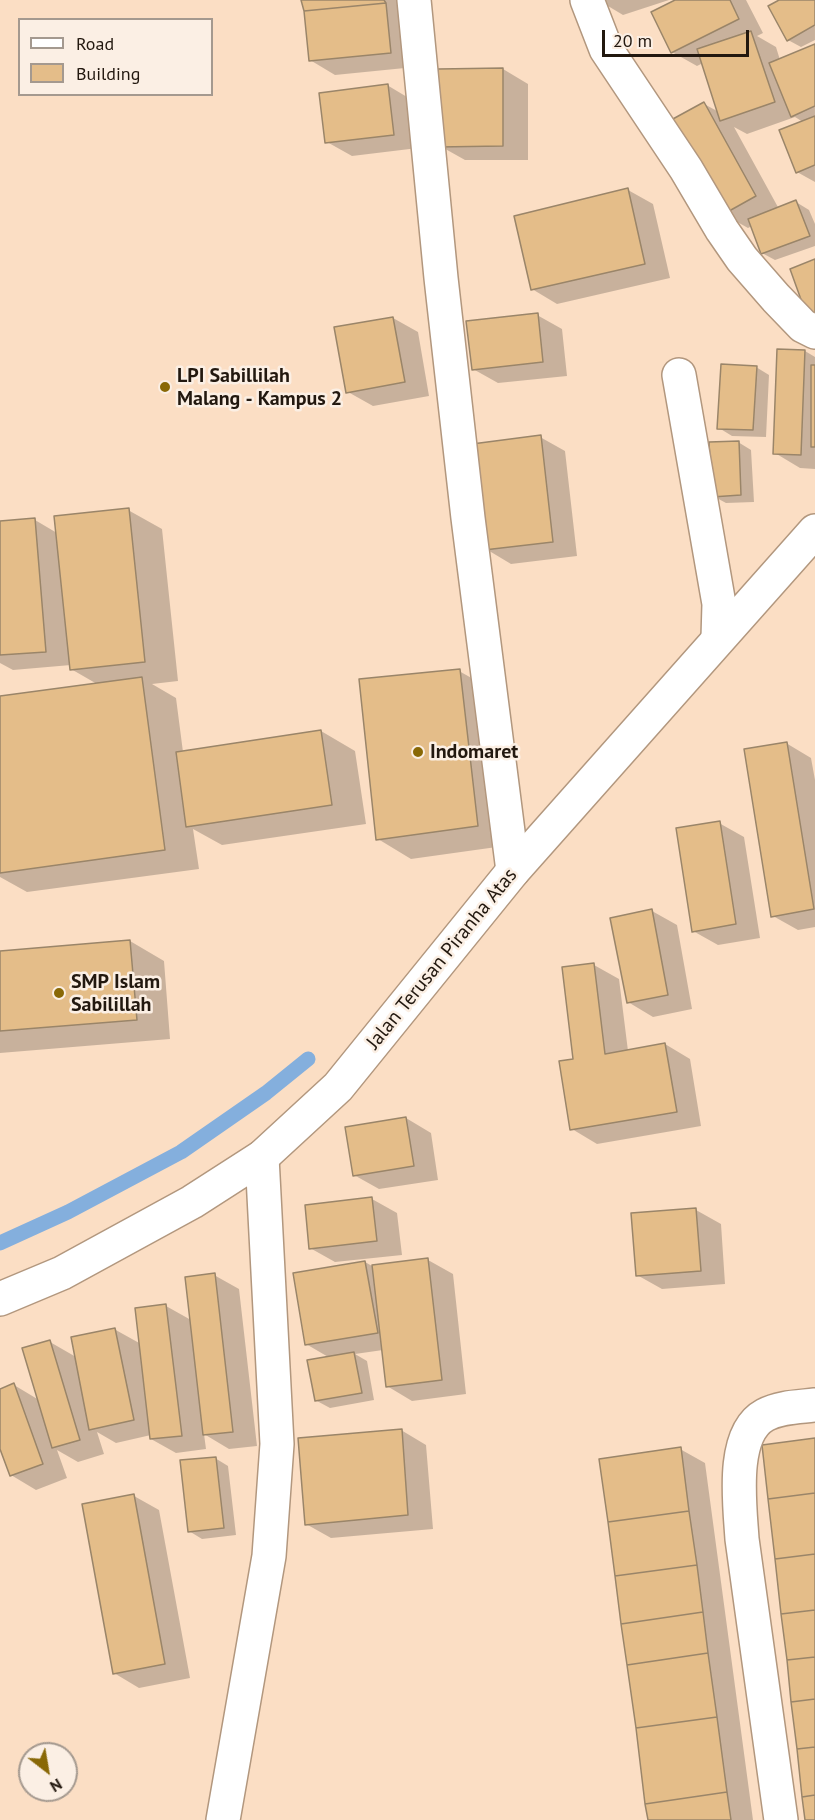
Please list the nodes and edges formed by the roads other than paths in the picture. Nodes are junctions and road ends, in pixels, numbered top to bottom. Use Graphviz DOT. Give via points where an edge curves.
graph roads {
  1 [pos="414,0"];
  2 [pos="587,0"];
  3 [pos="815,333"];
  4 [pos="679,375"];
  5 [pos="815,531"];
  6 [pos="718,638"];
  7 [pos="513,871"];
  8 [pos="262,1157"];
  9 [pos="0,1299"];
  10 [pos="815,1405"];
  11 [pos="223,1820"];
  12 [pos="781,1820"];
  1 -- 7 [label="street" via="462,472"];
  2 -- 3 [label="street" via="606,49 722,230 776,298"];
  4 -- 6 [label="street" via="719,604"];
  5 -- 6 [label="street, Jalan Terusan Piranha Atas"];
  6 -- 7 [label="street, Jalan Terusan Piranha Atas"];
  7 -- 8 [label="street, Jalan Terusan Piranha Atas" via="338,1087"];
  8 -- 9 [label="street, Jalan Terusan Piranha Atas" via="144,1230 62,1273"];
  8 -- 11 [label="street" via="277,1444 269,1556"];
  10 -- 12 [label="street" via="785,1408 763,1416 749,1432 740,1461 741,1539"];
}
